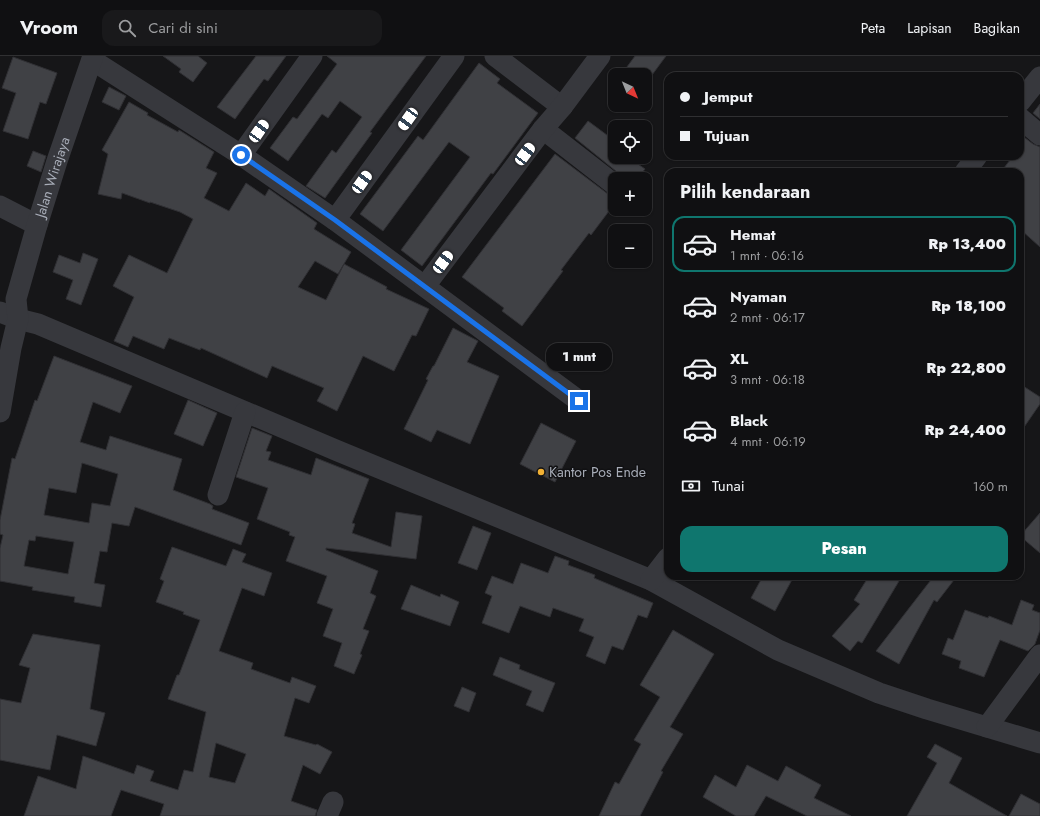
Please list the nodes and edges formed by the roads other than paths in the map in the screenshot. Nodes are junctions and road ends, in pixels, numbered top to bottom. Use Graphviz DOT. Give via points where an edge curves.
graph roads {
  1 [pos="312,56"];
  2 [pos="454,56"];
  3 [pos="495,56"];
  4 [pos="600,56"];
  5 [pos="92,58"];
  6 [pos="1040,77"];
  7 [pos="1024,97"];
  8 [pos="562,107"];
  9 [pos="1024,121"];
  10 [pos="543,129"];
  11 [pos="1040,135"];
  12 [pos="241,155"];
  13 [pos="608,180"];
  14 [pos="0,206"];
  15 [pos="335,220"];
  16 [pos="37,224"];
  17 [pos="425,286"];
  18 [pos="8,306"];
  19 [pos="579,401"];
  20 [pos="0,412"];
  21 [pos="245,412"];
  22 [pos="218,495"];
  23 [pos="664,563"];
  24 [pos="651,580"];
  25 [pos="1040,656"];
  26 [pos="987,728"];
  27 [pos="1040,743"];
  1 -- 12 [label="street"];
  2 -- 15 [label="street"];
  3 -- 8 [label="street"];
  4 -- 8 [label="street"];
  5 -- 12 [label="street"];
  5 -- 16 [label="street, Jalan Wirajaya"];
  6 -- 7 [label="street"];
  8 -- 10 [label="street"];
  9 -- 11 [label="street"];
  10 -- 13 [label="street"];
  10 -- 17 [label="street"];
  12 -- 15 [label="street"];
  14 -- 16 [label="street"];
  15 -- 17 [label="street"];
  16 -- 18 [label="street, Jalan Wirajaya"];
  17 -- 19 [label="street"];
  18 -- 20 [label="street, Jalan Wirajaya" via="11,348"];
  18 -- 21 [label="street" via="38,324"];
  21 -- 22 [label="street"];
  21 -- 24 [label="street"];
  23 -- 24 [label="street"];
  24 -- 26 [label="street" via="778,650 879,693"];
  25 -- 26 [label="street"];
  26 -- 27 [label="street"];
}
